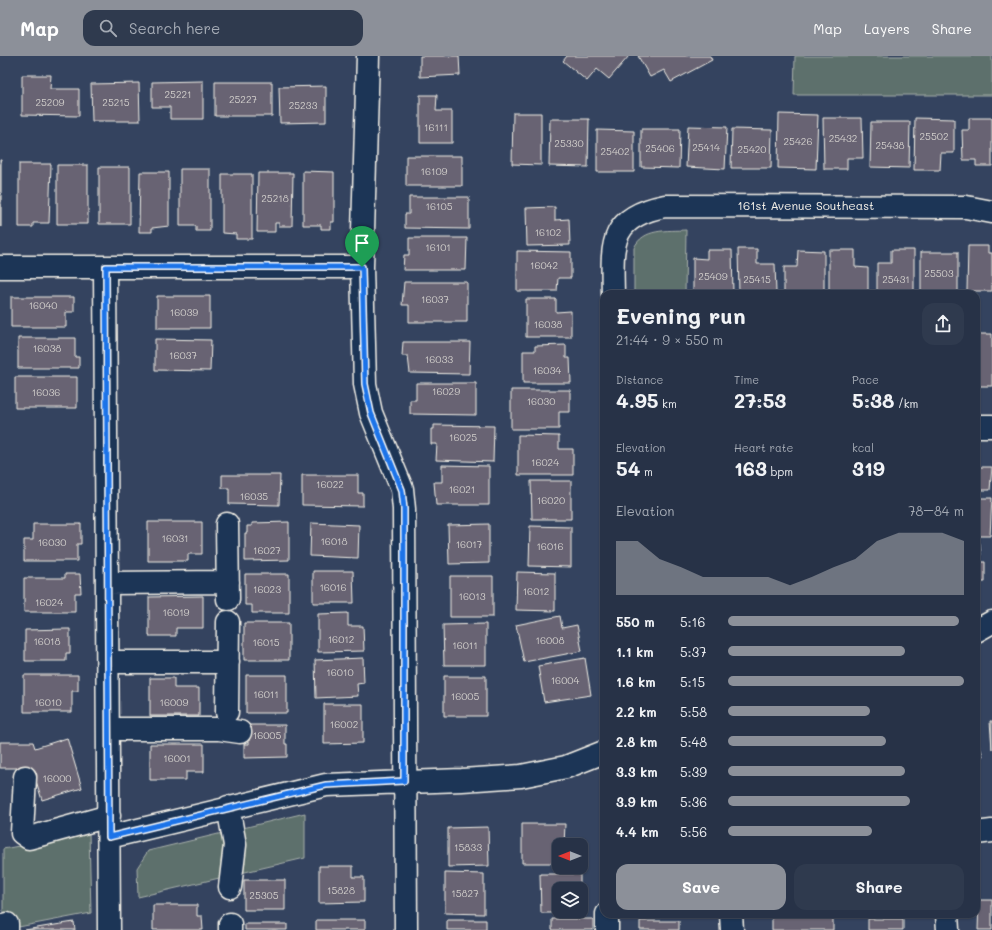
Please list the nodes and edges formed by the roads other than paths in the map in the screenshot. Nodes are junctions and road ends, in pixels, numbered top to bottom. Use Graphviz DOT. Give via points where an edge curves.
graph roads {
  1 [pos="368,56"];
  2 [pos="992,212"];
  3 [pos="0,266"];
  4 [pos="106,267"];
  5 [pos="362,267"];
  6 [pos="613,290"];
  7 [pos="980,426"];
  8 [pos="992,426"];
  9 [pos="227,524"];
  10 [pos="108,583"];
  11 [pos="228,622"];
  12 [pos="992,622"];
  13 [pos="980,629"];
  14 [pos="108,662"];
  15 [pos="228,662"];
  16 [pos="227,712"];
  17 [pos="109,729"];
  18 [pos="240,732"];
  19 [pos="600,754"];
  20 [pos="25,777"];
  21 [pos="404,781"];
  22 [pos="228,807"];
  23 [pos="109,827"];
  24 [pos="992,831"];
  25 [pos="980,832"];
  26 [pos="230,887"];
  27 [pos="607,918"];
  28 [pos="731,918"];
  29 [pos="947,918"];
  30 [pos="109,930"];
  31 [pos="406,930"];
  32 [pos="607,930"];
  33 [pos="732,930"];
  34 [pos="948,930"];
  1 -- 5 [label="street"];
  2 -- 6 [label="street, 161st Avenue Southeast" via="966,207 665,206 646,209 618,232 612,252"];
  3 -- 4 [label="street"];
  4 -- 5 [label="street"];
  4 -- 10 [label="street"];
  5 -- 21 [label="street" via="365,384 371,413 402,490 404,509"];
  7 -- 8 [label="street"];
  9 -- 10 [label="street" via="228,590"];
  10 -- 14 [label="street"];
  11 -- 15 [label="street"];
  12 -- 13 [label="street"];
  14 -- 15 [label="street"];
  14 -- 17 [label="street"];
  15 -- 16 [label="street"];
  17 -- 18 [label="street" via="219,729"];
  17 -- 23 [label="street"];
  19 -- 21 [label="street" via="566,767 521,776"];
  20 -- 23 [label="street" via="22,833 29,838"];
  21 -- 22 [label="street" via="326,785"];
  21 -- 31 [label="street"];
  22 -- 23 [label="street"];
  22 -- 26 [label="street" via="235,845"];
  23 -- 30 [label="street"];
  24 -- 25 [label="street"];
  27 -- 32 [label="street"];
  28 -- 33 [label="street"];
  29 -- 34 [label="street"];
}
